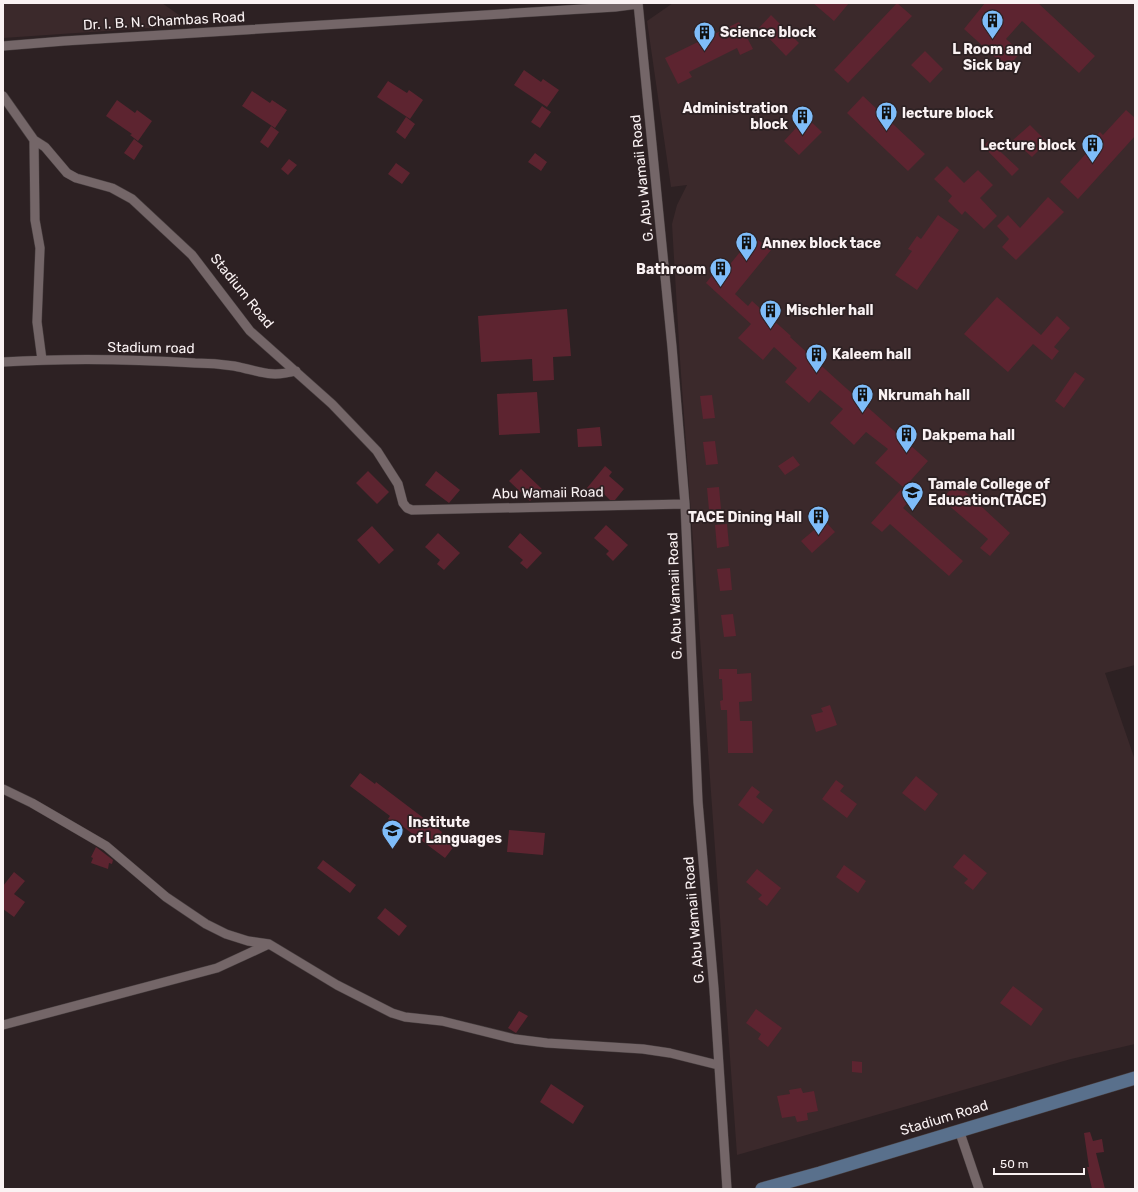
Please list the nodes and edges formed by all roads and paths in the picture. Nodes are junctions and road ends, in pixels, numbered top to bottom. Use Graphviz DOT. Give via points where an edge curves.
graph roads {
  1 [pos="638,3"];
  2 [pos="3,46"];
  3 [pos="3,96"];
  4 [pos="34,140"];
  5 [pos="42,360"];
  6 [pos="3,362"];
  7 [pos="296,371"];
  8 [pos="685,504"];
  9 [pos="412,510"];
  10 [pos="3,789"];
  11 [pos="269,944"];
  12 [pos="3,1025"];
  13 [pos="718,1065"];
  14 [pos="1135,1078"];
  15 [pos="959,1130"];
  16 [pos="727,1189"];
  17 [pos="762,1189"];
  18 [pos="979,1189"];
  1 -- 2 [label="street, Dr. I. B. N. Chambas Road" via="615,7"];
  1 -- 8 [label="street, G. Abu Wamaii Road"];
  3 -- 4 [label="street, Stadium Road"];
  4 -- 5 [label="street" via="35,220 40,248 37,322"];
  4 -- 7 [label="street, Stadium Road" via="45,147 67,173 112,188 132,199 192,255 250,330"];
  5 -- 6 [label="street, Stadium road"];
  5 -- 7 [label="street, Stadium road" via="195,363 232,366 280,376"];
  7 -- 9 [label="street, Stadium Road" via="377,451 398,484 403,503"];
  8 -- 9 [label="street, Abu Wamaii Road"];
  8 -- 13 [label="street, G. Abu Wamaii Road" via="697,787"];
  10 -- 11 [label="street" via="106,846 166,897 206,924 248,941"];
  11 -- 12 [label="street" via="217,968"];
  11 -- 13 [label="street" via="357,996 405,1017 442,1021 515,1039 643,1049"];
  13 -- 16 [label="street, G. Abu Wamaii Road"];
  14 -- 15 [label="main road, Stadium Road"];
  15 -- 17 [label="main road, Stadium Road"];
  15 -- 18 [label="street"];
}
